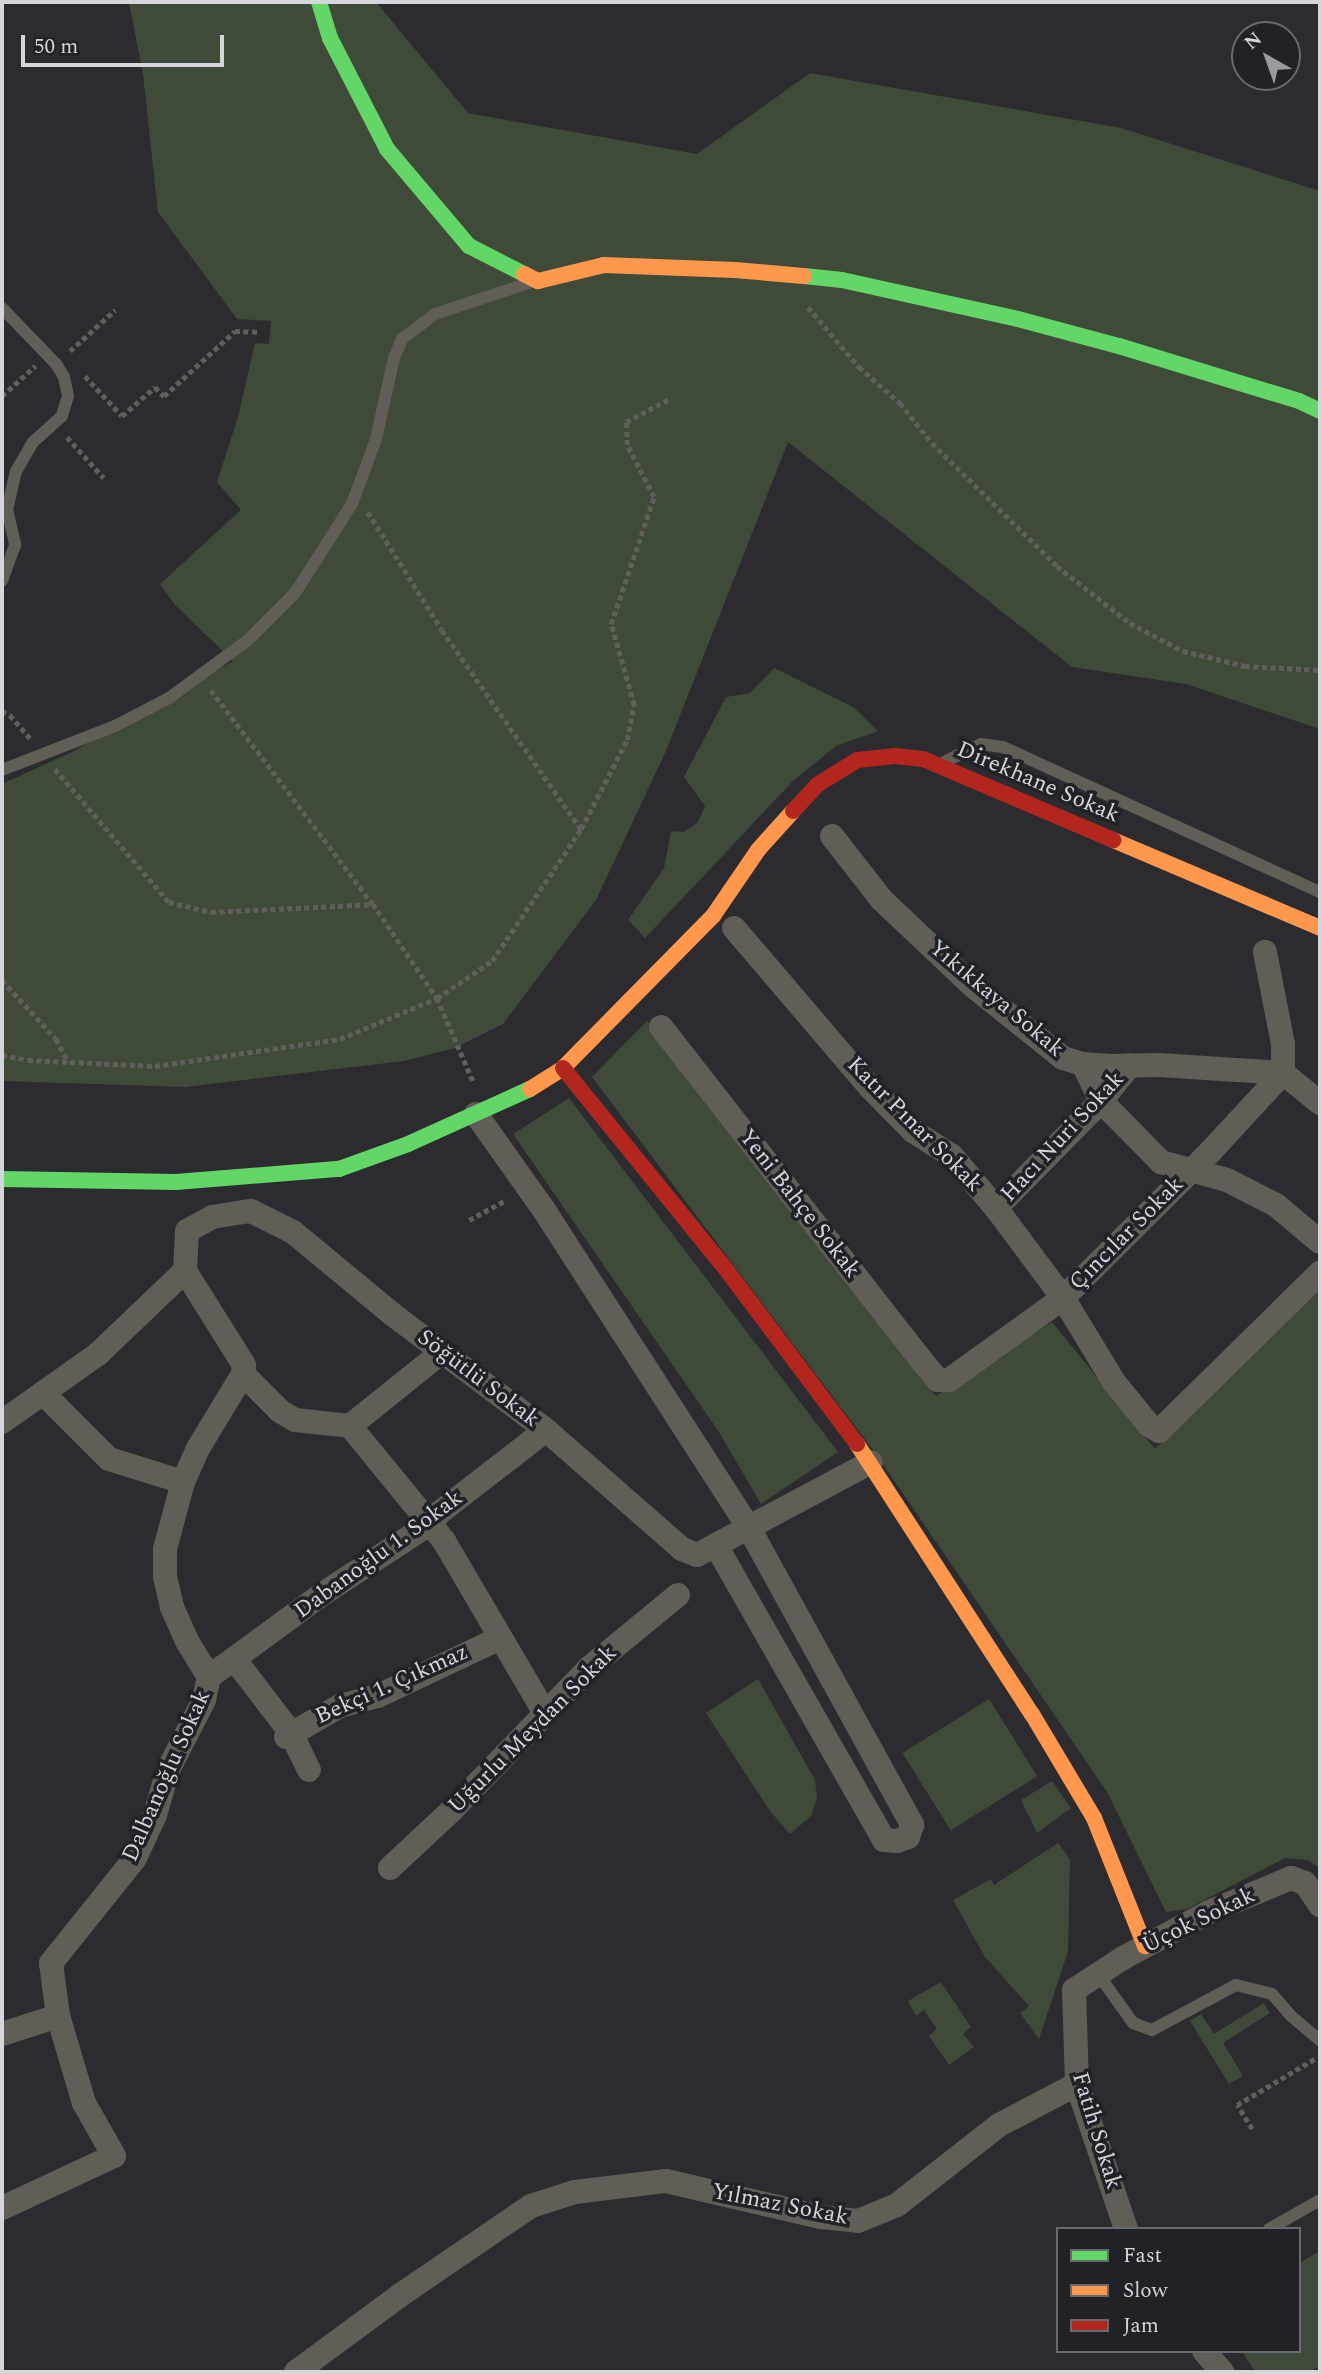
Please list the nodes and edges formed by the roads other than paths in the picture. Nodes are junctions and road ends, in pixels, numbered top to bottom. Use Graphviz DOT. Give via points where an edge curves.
graph roads {
  1 [pos="319,2"];
  2 [pos="538,281"];
  3 [pos="2,308"];
  4 [pos="1320,411"];
  5 [pos="2,581"];
  6 [pos="938,765"];
  7 [pos="2,770"];
  8 [pos="832,836"];
  9 [pos="1320,892"];
  10 [pos="734,928"];
  11 [pos="1320,928"];
  12 [pos="1265,952"];
  13 [pos="661,1027"];
  14 [pos="1083,1064"];
  15 [pos="1130,1065"];
  16 [pos="563,1068"];
  17 [pos="1283,1073"];
  18 [pos="1101,1101"];
  19 [pos="1320,1103"];
  20 [pos="476,1114"];
  21 [pos="1192,1170"];
  22 [pos="2,1179"];
  23 [pos="996,1208"];
  24 [pos="1320,1242"];
  25 [pos="185,1271"];
  26 [pos="1320,1273"];
  27 [pos="1063,1298"];
  28 [pos="442,1352"];
  29 [pos="243,1374"];
  30 [pos="938,1380"];
  31 [pos="43,1393"];
  32 [pos="2,1422"];
  33 [pos="350,1426"];
  34 [pos="546,1430"];
  35 [pos="871,1462"];
  36 [pos="183,1482"];
  37 [pos="431,1523"];
  38 [pos="749,1528"];
  39 [pos="707,1550"];
  40 [pos="678,1595"];
  41 [pos="500,1637"];
  42 [pos="235,1660"];
  43 [pos="209,1677"];
  44 [pos="545,1713"];
  45 [pos="289,1735"];
  46 [pos="309,1770"];
  47 [pos="390,1868"];
  48 [pos="1320,1905"];
  49 [pos="1145,1947"];
  50 [pos="1098,1974"];
  51 [pos="1074,1990"];
  52 [pos="58,2016"];
  53 [pos="2,2034"];
  54 [pos="1320,2040"];
  55 [pos="1077,2084"];
  56 [pos="1320,2200"];
  57 [pos="2,2208"];
  58 [pos="1125,2227"];
  59 [pos="1273,2227"];
  60 [pos="1206,2353"];
  61 [pos="296,2372"];
  62 [pos="1222,2372"];
  1 -- 2 [label="street" via="330,38 387,149 469,246"];
  2 -- 4 [label="street" via="604,265 842,280 1119,346"];
  2 -- 7 [label="lane" via="435,314 402,340 356,494 295,593 247,641 169,698 44,756"];
  3 -- 5 [label="lane" via="52,359 64,377 68,396 62,416 33,442 16,471 7,509 15,545"];
  6 -- 9 [label="lane" via="981,744 1003,747"];
  6 -- 11 [label="street, Direkhane Sokak"];
  6 -- 16 [label="street, Direkhane Sokak" via="895,756 857,760 817,785 758,850 713,916"];
  8 -- 14 [label="street, Yıkıkkaya Sokak" via="882,900 973,986 1063,1058"];
  10 -- 23 [label="street, Katır Pınar Sokak" via="870,1087 913,1131 952,1156"];
  12 -- 17 [label="street" via="1283,1044"];
  13 -- 30 [label="street, Yeni Bahçe Sokak"];
  14 -- 15 [label="street, Yıkıkkaya Sokak"];
  14 -- 18 [label="street"];
  15 -- 17 [label="street, Yıkıkkaya Sokak"];
  15 -- 18 [label="street, Hacı Nuri Sokak"];
  16 -- 20 [label="street, Direkhane Sokak" via="522,1094"];
  16 -- 35 [label="street" via="722,1264"];
  17 -- 19 [label="street"];
  17 -- 21 [label="street, Çıncılar Sokak"];
  18 -- 21 [label="street" via="1161,1161"];
  18 -- 23 [label="street, Hacı Nuri Sokak"];
  20 -- 22 [label="street, Direkhane Sokak" via="340,1169 176,1182"];
  20 -- 38 [label="street"];
  21 -- 24 [label="street" via="1227,1180 1276,1205"];
  21 -- 27 [label="street, Çıncılar Sokak"];
  23 -- 27 [label="street, Katır Pınar Sokak"];
  25 -- 28 [label="street, Söğütlü Sokak" via="187,1231 212,1217 251,1211 293,1232"];
  25 -- 29 [label="street" via="234,1346 244,1365"];
  25 -- 31 [label="street" via="98,1354"];
  26 -- 27 [label="street, Katır Pınar Sokak" via="1159,1431 1114,1382"];
  27 -- 30 [label="street, Çıncılar Sokak" via="966,1369 949,1380"];
  28 -- 33 [label="street"];
  28 -- 34 [label="street, Söğütlü Sokak"];
  29 -- 33 [label="street" via="295,1420"];
  29 -- 36 [label="street, Dalbanoğlu Sokak"];
  31 -- 32 [label="street"];
  31 -- 36 [label="street" via="109,1458"];
  33 -- 37 [label="street"];
  34 -- 37 [label="street, Dabanoğlu 1. Sokak"];
  34 -- 39 [label="street, Söğütlü Sokak" via="682,1549"];
  35 -- 38 [label="street"];
  35 -- 49 [label="street" via="1094,1818"];
  36 -- 43 [label="street, Dalbanoğlu Sokak" via="165,1549 165,1577 172,1607"];
  37 -- 41 [label="street"];
  37 -- 42 [label="street, Dabanoğlu 1. Sokak" via="321,1595"];
  38 -- 39 [label="street"];
  38 -- 39 [label="street" via="912,1825 908,1837 884,1840"];
  40 -- 44 [label="street, Uğurlu Meydan Sokak" via="589,1668"];
  41 -- 44 [label="street"];
  41 -- 45 [label="street, Bekçi 1. Çıkmaz" via="378,1696 340,1706"];
  42 -- 43 [label="street, Dabanoğlu 1. Sokak"];
  42 -- 45 [label="street"];
  43 -- 52 [label="street, Dalbanoğlu Sokak" via="204,1700 168,1770 155,1815 135,1858 51,1963"];
  44 -- 47 [label="street, Uğurlu Meydan Sokak" via="452,1811"];
  45 -- 46 [label="street"];
  48 -- 49 [label="street, Üçok Sokak" via="1305,1883 1291,1878 1209,1912"];
  49 -- 50 [label="street, Üçok Sokak"];
  50 -- 51 [label="street, Üçok Sokak"];
  50 -- 54 [label="lane" via="1133,2024 1152,2030 1236,1985 1272,1994"];
  51 -- 55 [label="street, Fatih Sokak"];
  52 -- 53 [label="street"];
  52 -- 57 [label="street" via="84,2103 114,2156"];
  55 -- 58 [label="street, Fatih Sokak"];
  55 -- 61 [label="street, Yılmaz Sokak" via="999,2125 897,2205 858,2221 821,2217 666,2181 575,2192 531,2206"];
  56 -- 59 [label="lane"];
  60 -- 62 [label="street"];
}
